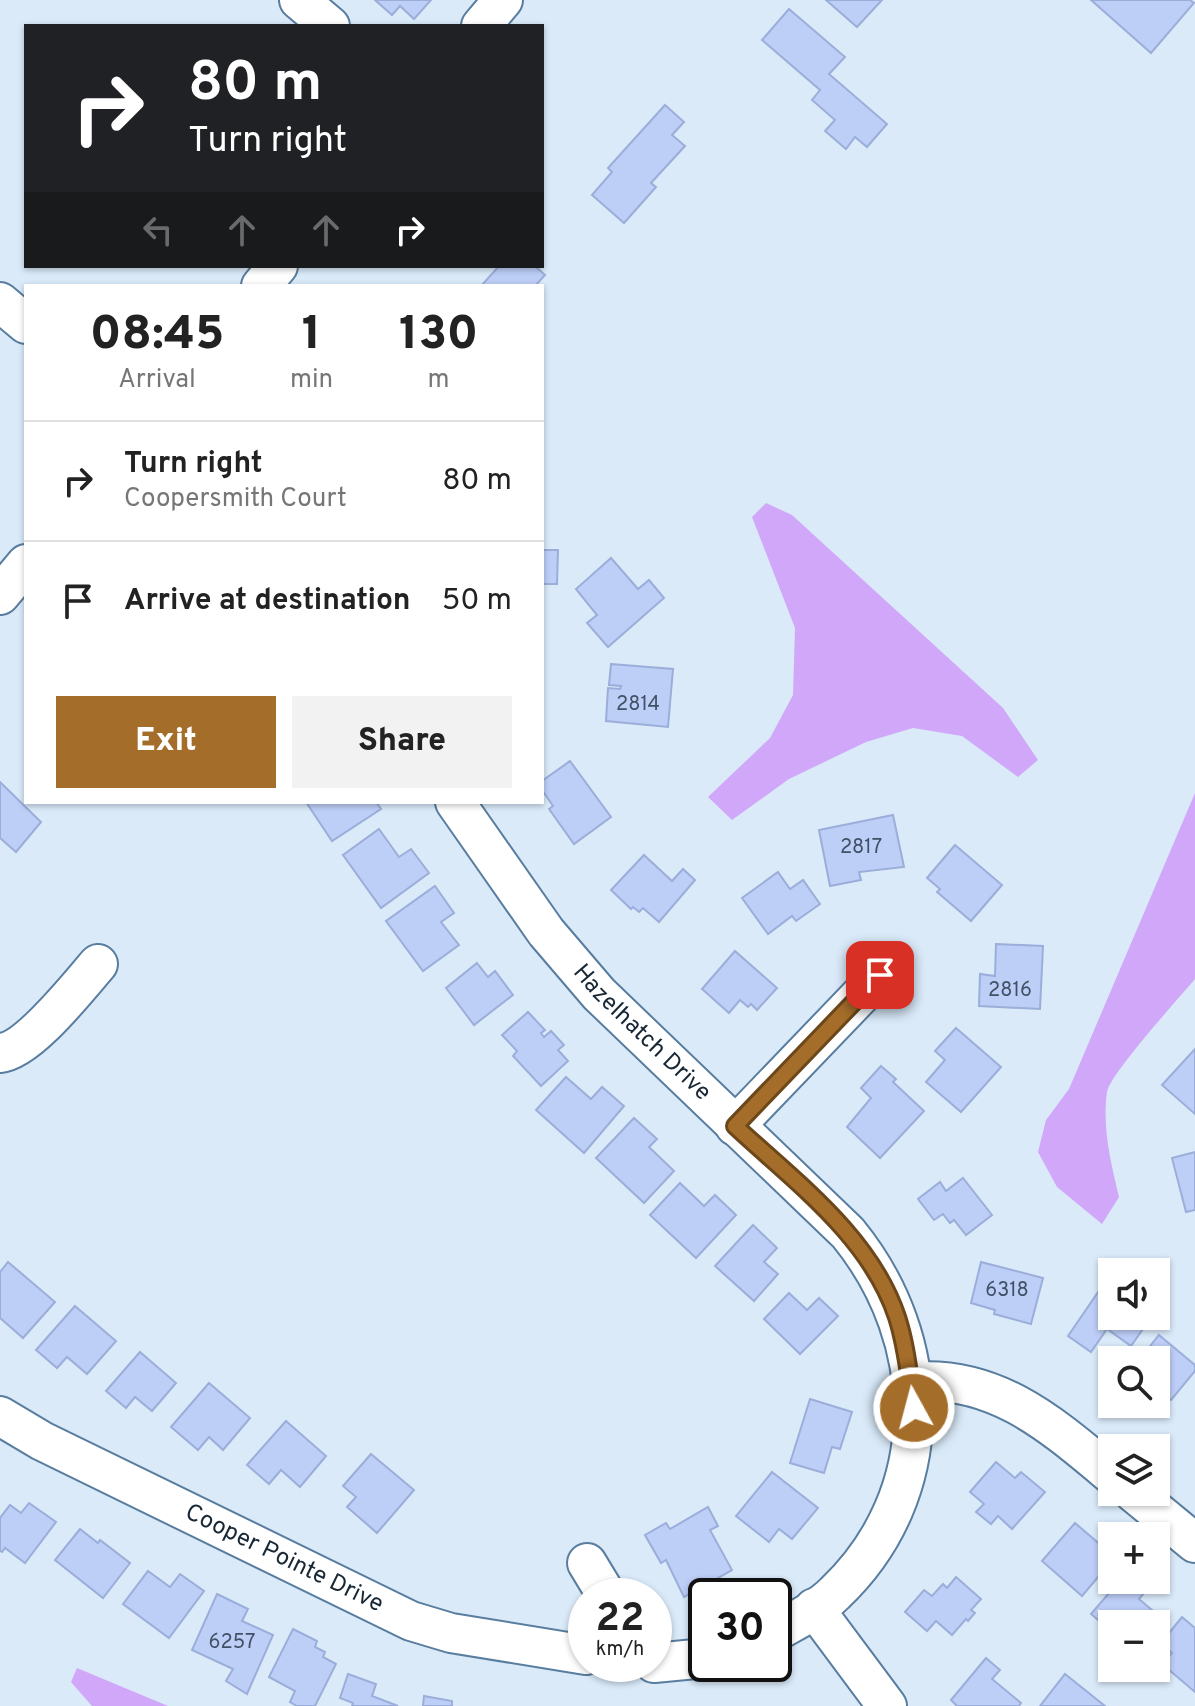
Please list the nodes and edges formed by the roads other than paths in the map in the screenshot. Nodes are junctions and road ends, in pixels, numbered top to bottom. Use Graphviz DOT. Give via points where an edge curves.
graph roads {
  1 [pos="299,0"];
  2 [pos="503,0"];
  3 [pos="328,24"];
  4 [pos="483,24"];
  5 [pos="276,268"];
  6 [pos="263,284"];
  7 [pos="0,302"];
  8 [pos="24,322"];
  9 [pos="456,804"];
  10 [pos="98,964"];
  11 [pos="880,975"];
  12 [pos="0,1053"];
  13 [pos="735,1126"];
  14 [pos="911,1382"];
  15 [pos="0,1416"];
  16 [pos="1098,1463"];
  17 [pos="1150,1506"];
  18 [pos="1195,1543"];
  19 [pos="587,1563"];
  20 [pos="596,1578"];
  21 [pos="814,1608"];
  22 [pos="792,1622"];
  23 [pos="568,1652"];
  24 [pos="887,1706"];
  1 -- 3 [label="street"];
  2 -- 4 [label="street"];
  5 -- 6 [label="street"];
  7 -- 8 [label="street"];
  9 -- 13 [label="street, Hazelhatch Drive" via="521,899 581,974"];
  10 -- 12 [label="street" via="29,1037"];
  11 -- 13 [label="street"];
  13 -- 14 [label="street, Hazelhatch Drive" via="839,1223 865,1255 897,1316"];
  14 -- 16 [label="street" via="966,1385 1006,1397 1044,1419"];
  14 -- 21 [label="street" via="910,1460 890,1522 861,1564"];
  15 -- 23 [label="street, Cooper Pointe Drive" via="411,1621 451,1633"];
  17 -- 18 [label="street"];
  19 -- 20 [label="street"];
  21 -- 22 [label="street"];
  21 -- 24 [label="street"];
}
